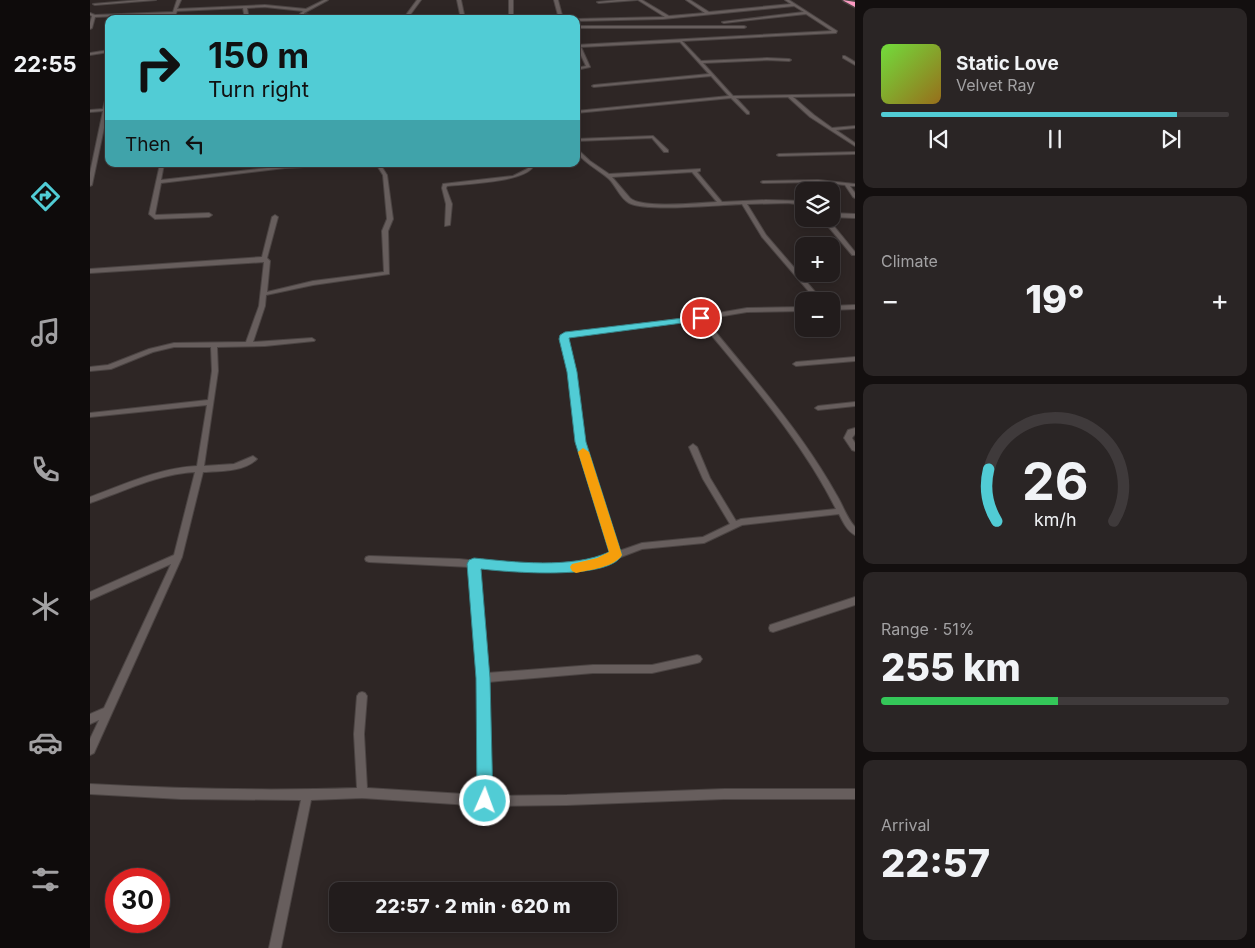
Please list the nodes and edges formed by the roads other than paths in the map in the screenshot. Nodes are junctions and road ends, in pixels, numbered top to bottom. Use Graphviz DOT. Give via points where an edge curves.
graph roads {
  1 [pos="154,0"];
  2 [pos="179,0"];
  3 [pos="232,0"];
  4 [pos="326,0"];
  5 [pos="419,0"];
  6 [pos="459,0"];
  7 [pos="511,0"];
  8 [pos="556,0"];
  9 [pos="635,0"];
  10 [pos="640,0"];
  11 [pos="688,0"];
  12 [pos="787,0"];
  13 [pos="846,0"];
  14 [pos="599,2"];
  15 [pos="854,2"];
  16 [pos="95,4"];
  17 [pos="794,5"];
  18 [pos="245,7"];
  19 [pos="230,8"];
  20 [pos="307,10"];
  21 [pos="176,11"];
  22 [pos="807,13"];
  23 [pos="709,14"];
  24 [pos="92,15"];
  25 [pos="174,15"];
  26 [pos="246,15"];
  27 [pos="302,15"];
  28 [pos="408,15"];
  29 [pos="462,15"];
  30 [pos="511,15"];
  31 [pos="560,15"];
  32 [pos="663,16"];
  33 [pos="580,20"];
  34 [pos="700,23"];
  35 [pos="580,27"];
  36 [pos="744,27"];
  37 [pos="90,28"];
  38 [pos="580,28"];
  39 [pos="584,32"];
  40 [pos="681,42"];
  41 [pos="580,46"];
  42 [pos="580,50"];
  43 [pos="105,52"];
  44 [pos="90,54"];
  45 [pos="844,57"];
  46 [pos="789,60"];
  47 [pos="700,62"];
  48 [pos="855,64"];
  49 [pos="580,68"];
  50 [pos="712,75"];
  51 [pos="594,86"];
  52 [pos="855,94"];
  53 [pos="789,96"];
  54 [pos="731,97"];
  55 [pos="105,106"];
  56 [pos="104,110"];
  57 [pos="90,112"];
  58 [pos="580,112"];
  59 [pos="747,114"];
  60 [pos="855,127"];
  61 [pos="831,129"];
  62 [pos="98,137"];
  63 [pos="90,138"];
  64 [pos="580,140"];
  65 [pos="855,145"];
  66 [pos="666,151"];
  67 [pos="855,153"];
  68 [pos="580,154"];
  69 [pos="779,154"];
  70 [pos="162,167"];
  71 [pos="285,167"];
  72 [pos="380,167"];
  73 [pos="531,167"];
  74 [pos="607,176"];
  75 [pos="160,182"];
  76 [pos="763,182"];
  77 [pos="90,183"];
  78 [pos="847,185"];
  79 [pos="855,185"];
  80 [pos="855,196"];
  81 [pos="720,202"];
  82 [pos="743,202"];
  83 [pos="795,203"];
  84 [pos="209,215"];
  85 [pos="840,215"];
  86 [pos="855,216"];
  87 [pos="275,217"];
  88 [pos="447,225"];
  89 [pos="832,227"];
  90 [pos="854,254"];
  91 [pos="264,259"];
  92 [pos="90,271"];
  93 [pos="812,292"];
  94 [pos="264,294"];
  95 [pos="840,308"];
  96 [pos="854,308"];
  97 [pos="795,310"];
  98 [pos="701,318"];
  99 [pos="312,340"];
  100 [pos="214,344"];
  101 [pos="249,344"];
  102 [pos="855,359"];
  103 [pos="796,364"];
  104 [pos="90,369"];
  105 [pos="211,402"];
  106 [pos="855,404"];
  107 [pos="818,408"];
  108 [pos="90,415"];
  109 [pos="855,431"];
  110 [pos="693,447"];
  111 [pos="855,448"];
  112 [pos="253,460"];
  113 [pos="200,468"];
  114 [pos="90,500"];
  115 [pos="842,511"];
  116 [pos="735,525"];
  117 [pos="855,532"];
  118 [pos="616,555"];
  119 [pos="178,557"];
  120 [pos="369,559"];
  121 [pos="474,564"];
  122 [pos="90,596"];
  123 [pos="855,601"];
  124 [pos="772,628"];
  125 [pos="697,659"];
  126 [pos="483,678"];
  127 [pos="362,696"];
  128 [pos="108,711"];
  129 [pos="90,719"];
  130 [pos="90,750"];
  131 [pos="90,789"];
  132 [pos="362,793"];
  133 [pos="855,794"];
  134 [pos="307,795"];
  135 [pos="485,801"];
  136 [pos="275,948"];
  1 -- 16 [label="street"];
  2 -- 21 [label="street"];
  3 -- 19 [label="street"];
  4 -- 20 [label="street"];
  5 -- 28 [label="street"];
  6 -- 29 [label="street"];
  7 -- 30 [label="street"];
  8 -- 31 [label="street"];
  9 -- 14 [label="street"];
  10 -- 32 [label="street"];
  11 -- 23 [label="street"];
  12 -- 17 [label="street"];
  13 -- 15 [label="highway"];
  17 -- 22 [label="street"];
  17 -- 23 [label="street"];
  18 -- 19 [label="street"];
  18 -- 20 [label="street"];
  18 -- 26 [label="street"];
  19 -- 21 [label="street"];
  20 -- 27 [label="street"];
  21 -- 24 [label="street"];
  21 -- 25 [label="street"];
  22 -- 34 [label="street"];
  22 -- 40 [label="street" via="836,32"];
  23 -- 32 [label="street"];
  24 -- 37 [label="street"];
  32 -- 33 [label="street"];
  35 -- 36 [label="street"];
  38 -- 39 [label="street"];
  40 -- 41 [label="street"];
  40 -- 47 [label="street"];
  42 -- 49 [label="street" via="588,67"];
  43 -- 44 [label="street"];
  45 -- 48 [label="street"];
  46 -- 47 [label="street"];
  47 -- 50 [label="street"];
  50 -- 51 [label="street"];
  50 -- 54 [label="street"];
  52 -- 53 [label="street"];
  53 -- 54 [label="street"];
  53 -- 61 [label="street"];
  54 -- 58 [label="street"];
  54 -- 59 [label="street"];
  55 -- 56 [label="street"];
  56 -- 57 [label="street"];
  56 -- 62 [label="street"];
  60 -- 61 [label="street"];
  61 -- 65 [label="street"];
  62 -- 63 [label="street"];
  62 -- 77 [label="street"];
  64 -- 66 [label="street" via="648,137"];
  67 -- 69 [label="street"];
  68 -- 74 [label="street"];
  70 -- 75 [label="street"];
  71 -- 75 [label="street"];
  72 -- 94 [label="street" via="385,175 390,218 385,231 387,273 313,283"];
  73 -- 88 [label="street" via="514,177 447,184 444,188 449,204"];
  74 -- 81 [label="street" via="632,202 638,204 663,206"];
  74 -- 81 [label="street" via="696,170"];
  75 -- 84 [label="street" via="152,214 155,217"];
  76 -- 78 [label="street" via="818,181"];
  78 -- 79 [label="street"];
  78 -- 80 [label="street"];
  81 -- 82 [label="street"];
  82 -- 83 [label="street"];
  82 -- 93 [label="street" via="761,233"];
  85 -- 86 [label="street"];
  87 -- 91 [label="street"];
  89 -- 90 [label="street"];
  91 -- 92 [label="street"];
  91 -- 94 [label="street" via="267,261"];
  94 -- 101 [label="street"];
  95 -- 96 [label="street"];
  97 -- 98 [label="street" via="758,309"];
  98 -- 115 [label="street" via="800,443"];
  98 -- 118 [label="street" via="565,335 581,442"];
  99 -- 101 [label="street"];
  100 -- 101 [label="street"];
  100 -- 104 [label="street" via="160,347 109,367"];
  100 -- 105 [label="street"];
  102 -- 103 [label="street"];
  105 -- 108 [label="street"];
  105 -- 113 [label="street"];
  106 -- 107 [label="street"];
  109 -- 111 [label="street" via="850,432 848,438"];
  110 -- 116 [label="street" via="707,479"];
  112 -- 113 [label="street" via="232,468"];
  113 -- 114 [label="street" via="162,474"];
  113 -- 119 [label="street"];
  115 -- 116 [label="street" via="783,516"];
  115 -- 117 [label="street"];
  116 -- 118 [label="street" via="704,540 642,546"];
  118 -- 121 [label="street" via="577,568"];
  119 -- 122 [label="street"];
  119 -- 128 [label="street"];
  120 -- 121 [label="street"];
  121 -- 126 [label="street"];
  123 -- 124 [label="street"];
  125 -- 126 [label="street" via="652,669 593,669"];
  126 -- 135 [label="street"];
  127 -- 132 [label="street" via="359,734"];
  128 -- 129 [label="street"];
  128 -- 130 [label="street"];
  131 -- 134 [label="street"];
  132 -- 134 [label="street"];
  132 -- 135 [label="street"];
  133 -- 135 [label="street"];
  134 -- 136 [label="street"];
}
